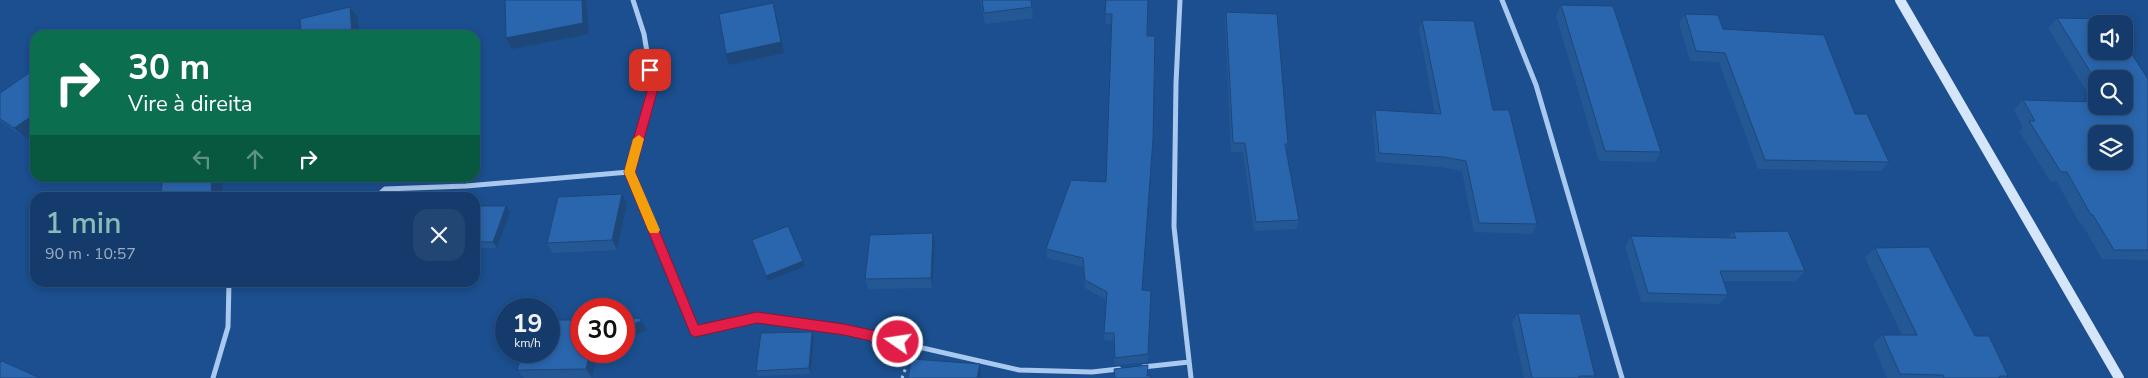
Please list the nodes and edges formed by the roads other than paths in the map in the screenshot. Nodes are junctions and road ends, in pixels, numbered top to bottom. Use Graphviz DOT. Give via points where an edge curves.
graph roads {
  1 [pos="633,0"];
  2 [pos="1180,0"];
  3 [pos="1502,0"];
  4 [pos="1900,0"];
  5 [pos="629,172"];
  6 [pos="382,192"];
  7 [pos="229,287"];
  8 [pos="1189,362"];
  9 [pos="1131,368"];
  10 [pos="1122,369"];
  11 [pos="213,378"];
  12 [pos="1191,378"];
  13 [pos="1622,378"];
  14 [pos="2119,378"];
  1 -- 5 [label="street" via="644,34 653,88"];
  2 -- 8 [label="street" via="1174,227"];
  3 -- 13 [label="street" via="1536,85"];
  4 -- 14 [label="street"];
  5 -- 6 [label="street" via="466,186 386,189"];
  5 -- 10 [label="street" via="695,332 757,318 844,330 1019,370 1092,372"];
  7 -- 11 [label="street" via="228,327"];
  8 -- 9 [label="street"];
  8 -- 12 [label="street"];
}
